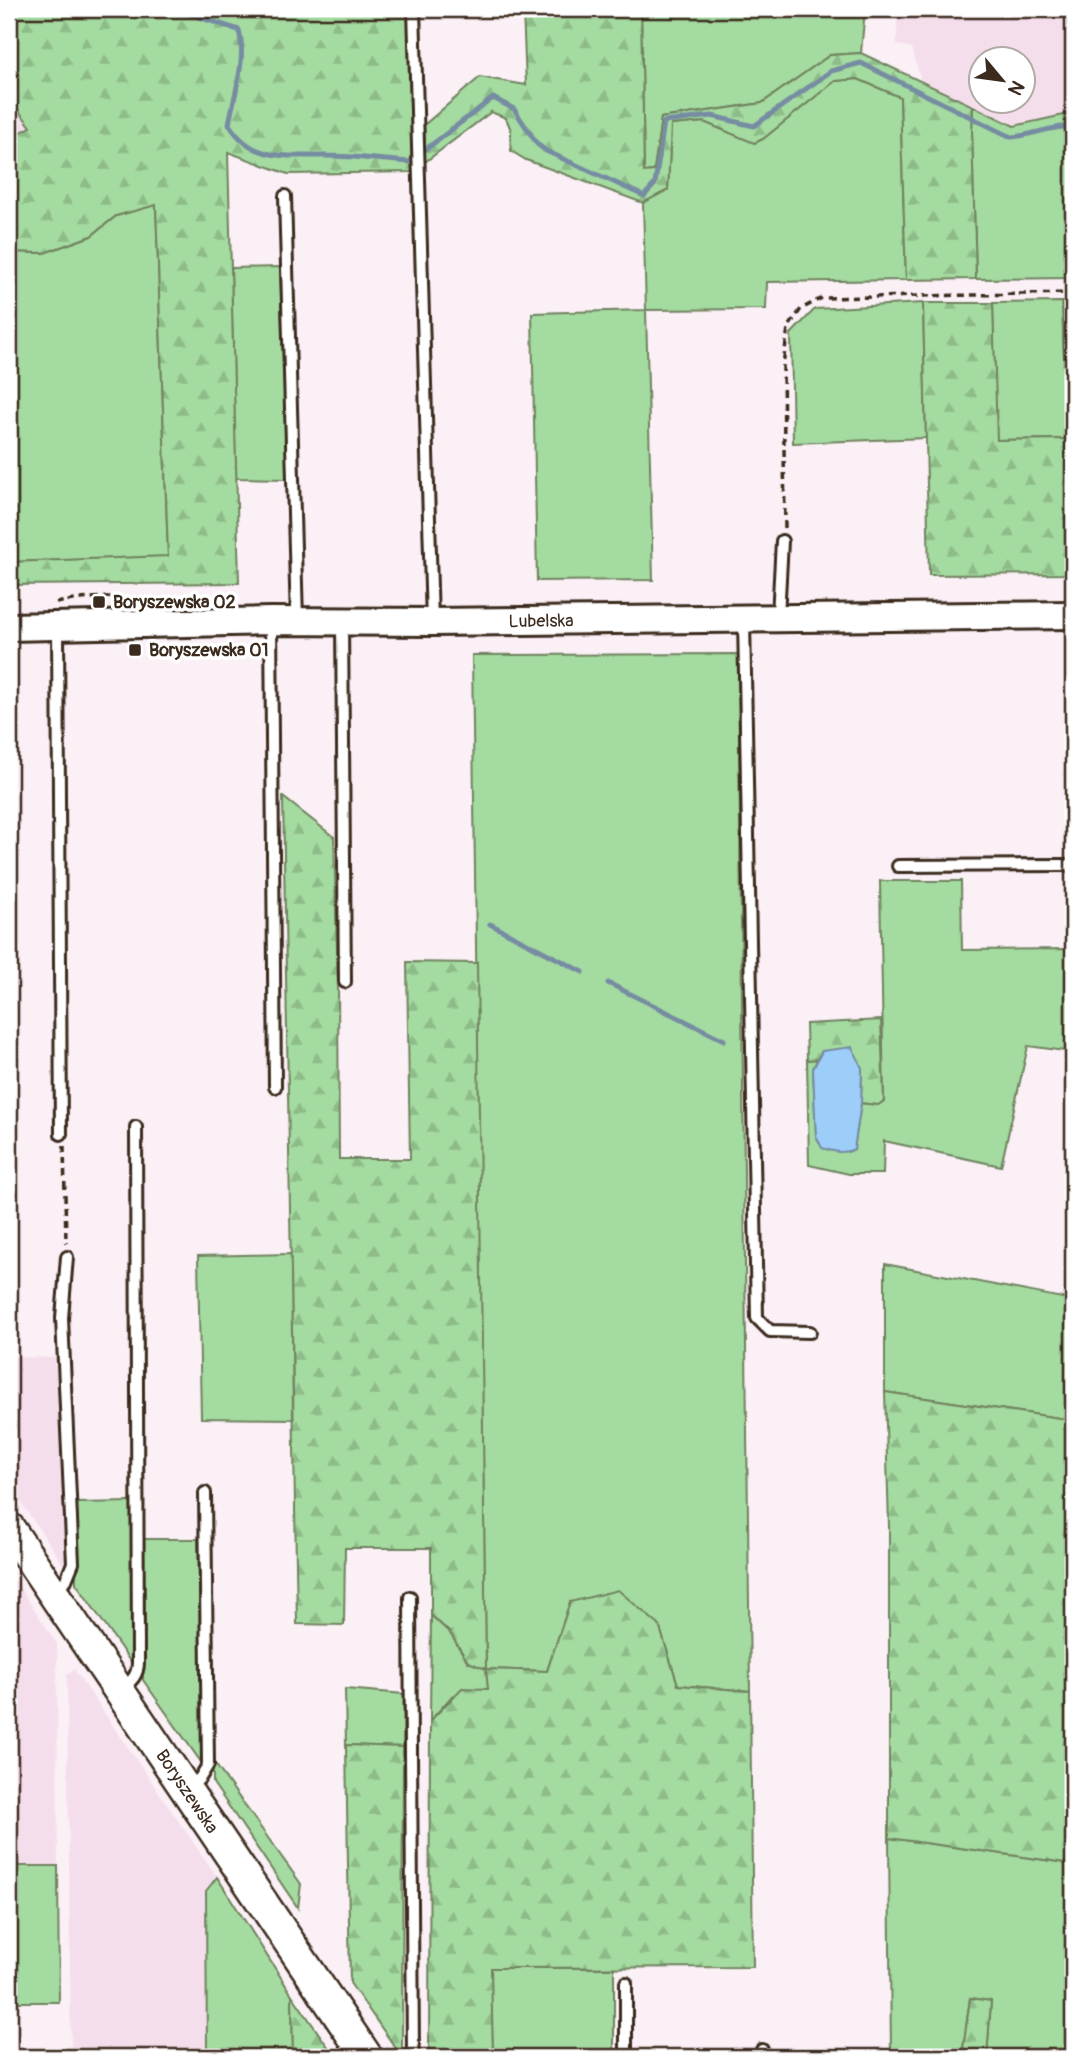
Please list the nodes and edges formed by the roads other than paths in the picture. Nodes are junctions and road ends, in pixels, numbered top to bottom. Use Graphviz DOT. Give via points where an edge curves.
graph roads {
  1 [pos="414,9"];
  2 [pos="285,196"];
  3 [pos="782,541"];
  4 [pos="1073,615"];
  5 [pos="778,619"];
  6 [pos="744,620"];
  7 [pos="284,621"];
  8 [pos="341,622"];
  9 [pos="432,622"];
  10 [pos="9,627"];
  11 [pos="58,627"];
  12 [pos="1073,865"];
  13 [pos="898,866"];
  14 [pos="345,982"];
  15 [pos="275,1087"];
  16 [pos="136,1128"];
  17 [pos="61,1134"];
  18 [pos="67,1257"];
  19 [pos="810,1332"];
  20 [pos="205,1493"];
  21 [pos="9,1528"];
  22 [pos="53,1594"];
  23 [pos="410,1597"];
  24 [pos="120,1690"];
  25 [pos="186,1789"];
  26 [pos="626,1983"];
  27 [pos="367,2057"];
  28 [pos="413,2057"];
  29 [pos="626,2057"];
  1 -- 9 [label="lane"];
  2 -- 7 [label="lane"];
  3 -- 5 [label="lane"];
  4 -- 5 [label="street, Lubelska"];
  5 -- 6 [label="street, Lubelska"];
  6 -- 9 [label="street, Lubelska"];
  6 -- 19 [label="lane" via="757,1318 770,1331"];
  7 -- 8 [label="street, Lubelska"];
  7 -- 11 [label="street, Lubelska"];
  7 -- 15 [label="lane"];
  8 -- 9 [label="street, Lubelska"];
  8 -- 14 [label="lane"];
  10 -- 11 [label="street, Lubelska"];
  11 -- 17 [label="lane"];
  12 -- 13 [label="lane"];
  16 -- 24 [label="lane" via="138,1671"];
  18 -- 22 [label="lane" via="62,1318 72,1563 66,1580"];
  20 -- 25 [label="lane" via="208,1765"];
  21 -- 22 [label="main road, Boryszewska"];
  22 -- 24 [label="main road, Boryszewska"];
  23 -- 28 [label="lane"];
  24 -- 25 [label="main road, Boryszewska"];
  25 -- 27 [label="main road, Boryszewska"];
  26 -- 29 [label="lane"];
}
